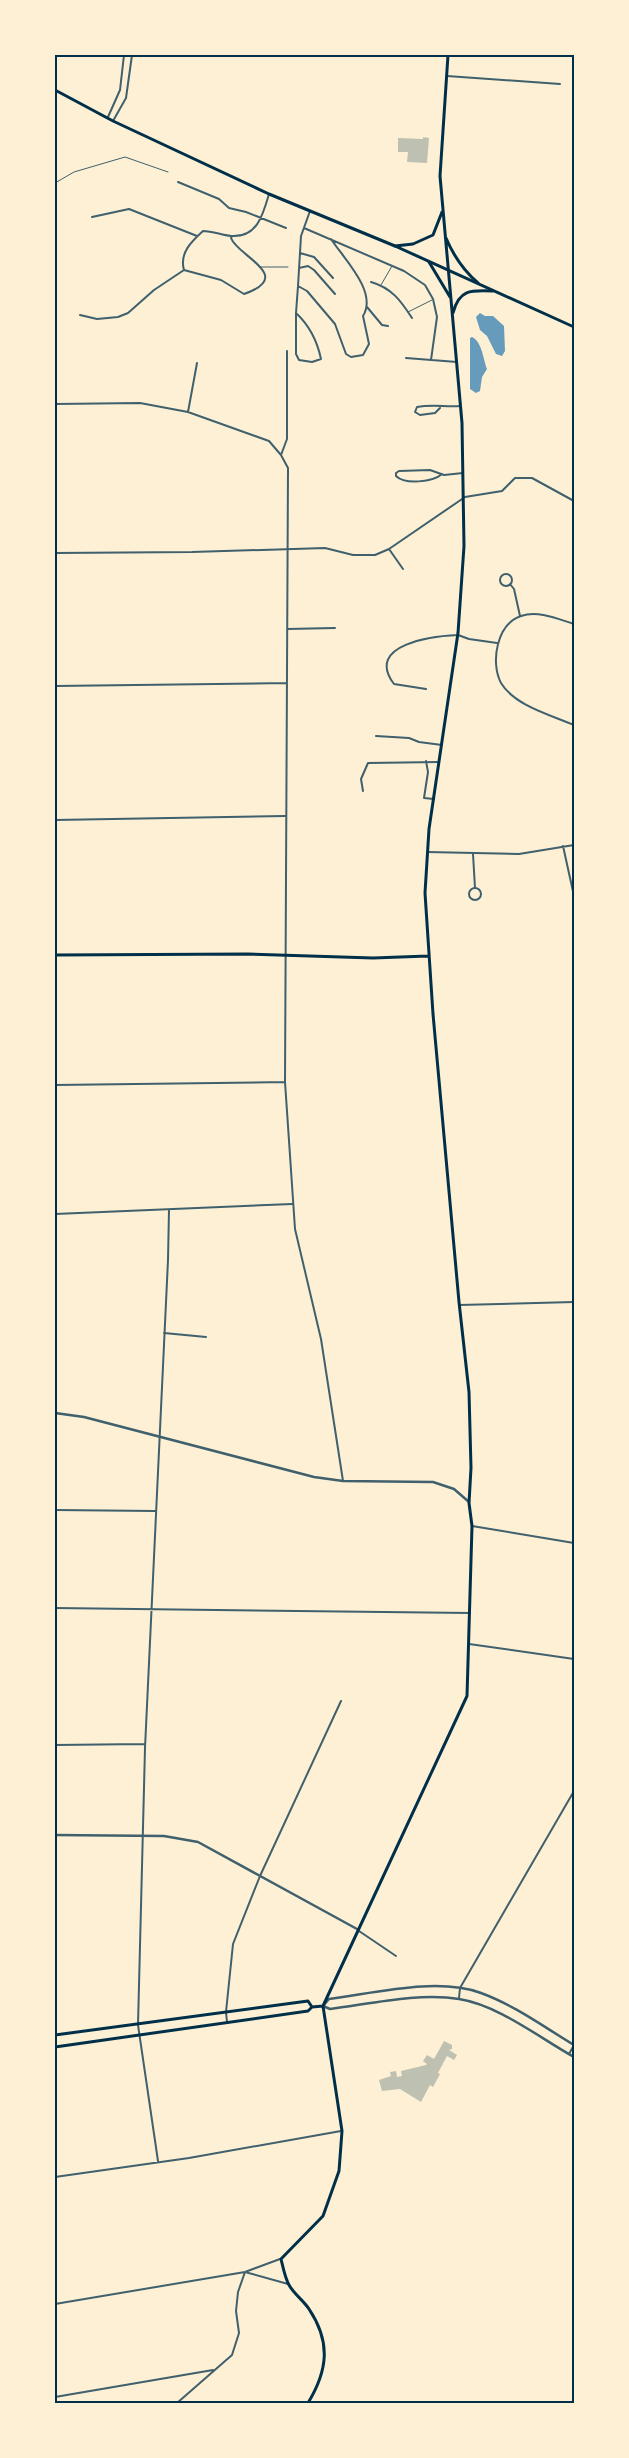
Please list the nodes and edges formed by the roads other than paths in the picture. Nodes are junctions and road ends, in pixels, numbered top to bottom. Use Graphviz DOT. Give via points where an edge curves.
graph roads {
  1 [pos="124,55"];
  2 [pos="132,55"];
  3 [pos="448,55"];
  4 [pos="447,76"];
  5 [pos="560,84"];
  6 [pos="55,90"];
  7 [pos="107,118"];
  8 [pos="113,121"];
  9 [pos="168,172"];
  10 [pos="55,182"];
  11 [pos="178,182"];
  12 [pos="269,194"];
  13 [pos="442,209"];
  14 [pos="310,211"];
  15 [pos="92,217"];
  16 [pos="262,220"];
  17 [pos="286,228"];
  18 [pos="304,228"];
  19 [pos="444,235"];
  20 [pos="198,236"];
  21 [pos="232,236"];
  22 [pos="331,240"];
  23 [pos="396,246"];
  24 [pos="300,253"];
  25 [pos="429,261"];
  26 [pos="392,266"];
  27 [pos="260,267"];
  28 [pos="288,267"];
  29 [pos="299,268"];
  30 [pos="184,270"];
  31 [pos="448,270"];
  32 [pos="333,278"];
  33 [pos="371,282"];
  34 [pos="381,285"];
  35 [pos="481,285"];
  36 [pos="298,286"];
  37 [pos="493,291"];
  38 [pos="335,294"];
  39 [pos="433,299"];
  40 [pos="451,300"];
  41 [pos="367,307"];
  42 [pos="408,312"];
  43 [pos="296,313"];
  44 [pos="80,315"];
  45 [pos="452,316"];
  46 [pos="412,318"];
  47 [pos="388,326"];
  48 [pos="574,327"];
  49 [pos="287,350"];
  50 [pos="406,358"];
  51 [pos="431,360"];
  52 [pos="457,362"];
  53 [pos="197,363"];
  54 [pos="55,404"];
  55 [pos="460,406"];
  56 [pos="440,408"];
  57 [pos="188,412"];
  58 [pos="281,455"];
  59 [pos="463,473"];
  60 [pos="442,474"];
  61 [pos="465,497"];
  62 [pos="574,501"];
  63 [pos="287,549"];
  64 [pos="389,549"];
  65 [pos="55,553"];
  66 [pos="403,570"];
  67 [pos="510,584"];
  68 [pos="520,616"];
  69 [pos="574,624"];
  70 [pos="335,628"];
  71 [pos="287,629"];
  72 [pos="458,635"];
  73 [pos="497,643"];
  74 [pos="286,683"];
  75 [pos="55,686"];
  76 [pos="426,689"];
  77 [pos="574,725"];
  78 [pos="376,736"];
  79 [pos="442,745"];
  80 [pos="426,761"];
  81 [pos="440,762"];
  82 [pos="363,792"];
  83 [pos="434,799"];
  84 [pos="286,816"];
  85 [pos="55,820"];
  86 [pos="574,845"];
  87 [pos="563,846"];
  88 [pos="426,852"];
  89 [pos="473,854"];
  90 [pos="475,888"];
  91 [pos="574,896"];
  92 [pos="55,954"];
  93 [pos="286,955"];
  94 [pos="428,956"];
  95 [pos="285,1082"];
  96 [pos="55,1086"];
  97 [pos="292,1204"];
  98 [pos="169,1210"];
  99 [pos="55,1214"];
  100 [pos="574,1302"];
  101 [pos="459,1305"];
  102 [pos="164,1333"];
  103 [pos="206,1338"];
  104 [pos="55,1413"];
  105 [pos="158,1437"];
  106 [pos="343,1481"];
  107 [pos="470,1503"];
  108 [pos="55,1510"];
  109 [pos="156,1511"];
  110 [pos="472,1526"];
  111 [pos="574,1543"];
  112 [pos="55,1608"];
  113 [pos="152,1610"];
  114 [pos="470,1613"];
  115 [pos="469,1644"];
  116 [pos="574,1660"];
  117 [pos="341,1701"];
  118 [pos="145,1744"];
  119 [pos="55,1745"];
  120 [pos="574,1791"];
  121 [pos="142,1834"];
  122 [pos="55,1835"];
  123 [pos="260,1876"];
  124 [pos="357,1929"];
  125 [pos="396,1956"];
  126 [pos="460,1988"];
  127 [pos="458,1999"];
  128 [pos="312,2006"];
  129 [pos="323,2006"];
  130 [pos="226,2012"];
  131 [pos="227,2023"];
  132 [pos="138,2025"];
  133 [pos="55,2035"];
  134 [pos="139,2036"];
  135 [pos="574,2045"];
  136 [pos="55,2047"];
  137 [pos="568,2054"];
  138 [pos="574,2058"];
  139 [pos="342,2131"];
  140 [pos="158,2161"];
  141 [pos="55,2177"];
  142 [pos="281,2259"];
  143 [pos="245,2272"];
  144 [pos="288,2284"];
  145 [pos="55,2304"];
  146 [pos="213,2370"];
  147 [pos="55,2397"];
  148 [pos="177,2403"];
  149 [pos="308,2403"];
  1 -- 7 [label="street" via="119,96"];
  2 -- 8 [label="street" via="126,98"];
  3 -- 4 [label="main road"];
  4 -- 5 [label="street"];
  4 -- 13 [label="main road" via="440,165"];
  6 -- 7 [label="main road"];
  7 -- 8 [label="main road"];
  8 -- 12 [label="main road"];
  9 -- 10 [label="lane" via="125,158 74,172"];
  11 -- 16 [label="street" via="219,199 229,208"];
  12 -- 14 [label="main road"];
  12 -- 16 [label="street"];
  13 -- 19 [label="main road"];
  13 -- 23 [label="main road" via="433,235 413,244"];
  14 -- 18 [label="street"];
  14 -- 23 [label="main road"];
  15 -- 20 [label="street" via="129,209"];
  16 -- 17 [label="street"];
  16 -- 21 [label="street" via="251,232"];
  18 -- 22 [label="street"];
  18 -- 24 [label="street"];
  19 -- 31 [label="main road"];
  19 -- 35 [label="main road" via="461,267"];
  20 -- 21 [label="street" via="203,231"];
  20 -- 30 [label="street" via="189,242 182,264"];
  21 -- 27 [label="street" via="235,246"];
  22 -- 26 [label="street"];
  22 -- 41 [label="street" via="362,285"];
  23 -- 25 [label="main road"];
  24 -- 29 [label="street"];
  24 -- 32 [label="street" via="314,257"];
  25 -- 31 [label="main road"];
  25 -- 40 [label="main road"];
  26 -- 34 [label="lane"];
  26 -- 39 [label="street" via="424,285"];
  27 -- 28 [label="lane"];
  27 -- 30 [label="street" via="265,278 263,284 244,294 221,280"];
  29 -- 36 [label="street"];
  29 -- 38 [label="street" via="308,266 314,270"];
  30 -- 44 [label="street" via="128,313 97,319"];
  31 -- 35 [label="main road"];
  31 -- 40 [label="main road"];
  33 -- 34 [label="street"];
  34 -- 42 [label="street" via="396,295"];
  35 -- 37 [label="main road"];
  36 -- 41 [label="street" via="307,291 335,324 346,354 351,357 363,355 370,344 363,316"];
  36 -- 43 [label="street"];
  37 -- 45 [label="main road" via="466,292 457,299"];
  37 -- 48 [label="main road"];
  39 -- 42 [label="lane"];
  39 -- 51 [label="street" via="437,317"];
  40 -- 45 [label="main road"];
  41 -- 47 [label="street" via="382,325"];
  42 -- 46 [label="street"];
  43 -- 43 [label="street" via="296,354 299,360 312,362 321,358 317,341"];
  45 -- 52 [label="main road"];
  49 -- 58 [label="street" via="288,439"];
  50 -- 51 [label="street"];
  51 -- 52 [label="street"];
  52 -- 55 [label="main road"];
  53 -- 57 [label="street"];
  54 -- 57 [label="street" via="140,403"];
  55 -- 56 [label="street"];
  55 -- 59 [label="main road"];
  56 -- 56 [label="street" via="434,404 420,406 415,412 420,416 435,413"];
  57 -- 58 [label="street" via="269,441"];
  58 -- 63 [label="street" via="288,468"];
  59 -- 60 [label="street"];
  59 -- 61 [label="main road"];
  60 -- 60 [label="street" via="435,479 408,481 396,476 399,471 430,470"];
  61 -- 62 [label="street" via="502,491 515,478 522,477 532,478"];
  61 -- 64 [label="street"];
  61 -- 72 [label="main road"];
  63 -- 64 [label="street" via="325,548 364,556"];
  63 -- 65 [label="street"];
  63 -- 71 [label="street"];
  64 -- 66 [label="street"];
  67 -- 67 [label="street" via="505,586 501,582 503,574 510,575"];
  67 -- 68 [label="street"];
  68 -- 69 [label="street" via="540,614"];
  68 -- 73 [label="street"];
  70 -- 71 [label="street"];
  71 -- 74 [label="street"];
  72 -- 73 [label="street"];
  72 -- 76 [label="street" via="433,636 408,643 389,660 388,670 394,684"];
  72 -- 79 [label="main road"];
  73 -- 77 [label="street" via="496,665 502,683 521,701"];
  74 -- 75 [label="street"];
  74 -- 84 [label="street"];
  78 -- 79 [label="street"];
  79 -- 81 [label="main road"];
  80 -- 81 [label="street"];
  80 -- 82 [label="street" via="368,763 361,779"];
  80 -- 83 [label="street" via="428,772 424,798"];
  81 -- 83 [label="main road"];
  83 -- 88 [label="main road"];
  84 -- 85 [label="street"];
  84 -- 93 [label="street"];
  86 -- 87 [label="street"];
  87 -- 89 [label="street" via="519,854"];
  87 -- 91 [label="street"];
  88 -- 89 [label="street"];
  88 -- 94 [label="main road"];
  89 -- 90 [label="street"];
  90 -- 90 [label="street" via="481,896 476,900 470,899 469,894"];
  92 -- 93 [label="main road"];
  93 -- 94 [label="main road"];
  93 -- 95 [label="street"];
  94 -- 101 [label="main road"];
  95 -- 96 [label="street"];
  95 -- 97 [label="street"];
  97 -- 98 [label="street"];
  97 -- 106 [label="street" via="304,1274 321,1338"];
  98 -- 99 [label="street"];
  98 -- 102 [label="street"];
  100 -- 101 [label="street"];
  101 -- 107 [label="main road" via="469,1392"];
  102 -- 103 [label="street"];
  102 -- 105 [label="street"];
  104 -- 105 [label="street" via="84,1417"];
  105 -- 106 [label="street" via="314,1477"];
  105 -- 109 [label="street"];
  106 -- 107 [label="street" via="433,1482 454,1489"];
  107 -- 110 [label="main road"];
  108 -- 109 [label="street"];
  109 -- 113 [label="street"];
  110 -- 111 [label="street"];
  110 -- 114 [label="main road"];
  112 -- 113 [label="street"];
  113 -- 114 [label="street"];
  113 -- 118 [label="street"];
  114 -- 115 [label="main road"];
  115 -- 116 [label="street"];
  115 -- 124 [label="main road" via="466,1696"];
  117 -- 123 [label="street"];
  118 -- 119 [label="street"];
  118 -- 121 [label="street"];
  120 -- 126 [label="street"];
  121 -- 122 [label="street"];
  121 -- 123 [label="street" via="198,1842"];
  121 -- 132 [label="street"];
  123 -- 124 [label="street"];
  123 -- 130 [label="street" via="233,1944"];
  124 -- 125 [label="street"];
  124 -- 129 [label="main road"];
  126 -- 127 [label="street"];
  126 -- 129 [label="street" via="415,1988 330,1999"];
  126 -- 135 [label="street" via="496,1999"];
  127 -- 129 [label="street" via="433,1997 330,2009"];
  127 -- 137 [label="street" via="498,2013"];
  128 -- 129 [label="main road"];
  128 -- 130 [label="main road" via="308,2002"];
  128 -- 131 [label="main road" via="308,2011"];
  129 -- 139 [label="main road"];
  130 -- 131 [label="street"];
  130 -- 132 [label="main road"];
  131 -- 134 [label="main road"];
  132 -- 133 [label="main road"];
  132 -- 134 [label="street"];
  134 -- 136 [label="main road"];
  134 -- 140 [label="street"];
  135 -- 137 [label="street"];
  137 -- 138 [label="street"];
  139 -- 140 [label="street"];
  139 -- 142 [label="main road" via="339,2171 323,2216"];
  140 -- 141 [label="street"];
  142 -- 143 [label="street"];
  142 -- 144 [label="main road"];
  143 -- 144 [label="street"];
  143 -- 145 [label="street"];
  143 -- 146 [label="street" via="238,2292 237,2344 232,2355"];
  144 -- 149 [label="main road" via="309,2308 325,2347 323,2374"];
  146 -- 147 [label="street"];
  146 -- 148 [label="street"];
}
